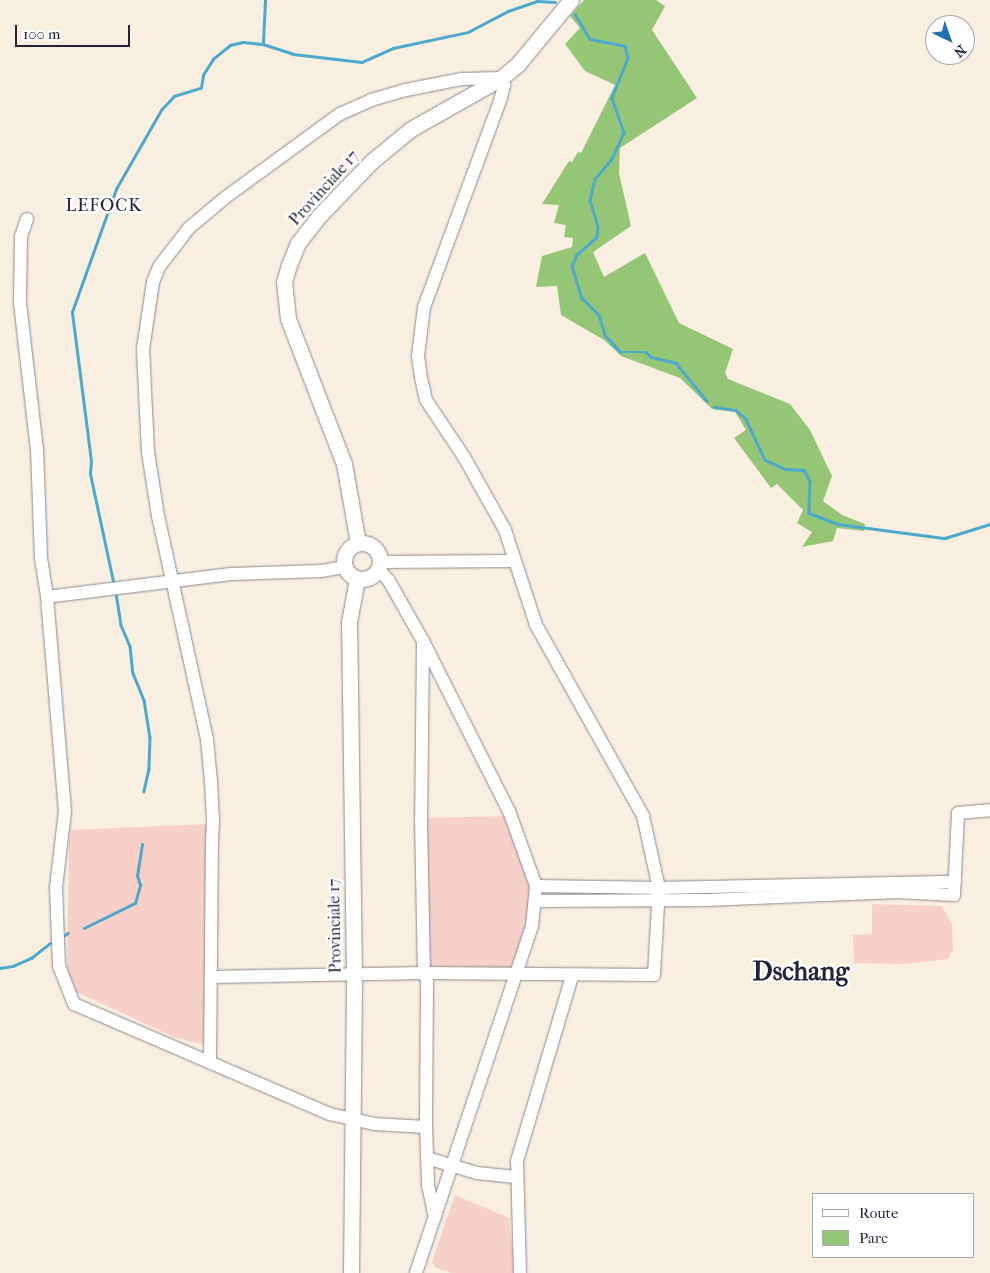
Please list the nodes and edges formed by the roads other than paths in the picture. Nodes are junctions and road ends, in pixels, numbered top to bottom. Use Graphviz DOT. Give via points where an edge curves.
graph roads {
  1 [pos="571,0"];
  2 [pos="501,78"];
  3 [pos="27,219"];
  4 [pos="358,543"];
  5 [pos="514,561"];
  6 [pos="379,565"];
  7 [pos="344,567"];
  8 [pos="357,579"];
  9 [pos="173,580"];
  10 [pos="47,597"];
  11 [pos="423,641"];
  12 [pos="990,810"];
  13 [pos="536,886"];
  14 [pos="659,894"];
  15 [pos="536,901"];
  16 [pos="424,973"];
  17 [pos="516,974"];
  18 [pos="354,975"];
  19 [pos="572,976"];
  20 [pos="211,977"];
  21 [pos="210,1062"];
  22 [pos="351,1119"];
  23 [pos="426,1127"];
  24 [pos="427,1158"];
  25 [pos="453,1167"];
  26 [pos="516,1176"];
  27 [pos="435,1217"];
  28 [pos="351,1273"];
  29 [pos="416,1273"];
  30 [pos="520,1273"];
  1 -- 2 [label="main road, Provinciale 17" via="518,64"];
  2 -- 4 [label="main road, Provinciale 17" via="411,129 372,161 319,216 298,243 289,265 284,282 288,319 344,464"];
  2 -- 5 [label="street" via="504,85 501,98 424,307 418,356 426,400 464,457 505,530"];
  2 -- 9 [label="street" via="461,80 406,90 371,100 340,114 226,196 189,228 159,267 146,311 144,391 148,452"];
  3 -- 10 [label="street" via="21,236 20,303 37,449 41,558"];
  4 -- 6 [label="main road" via="374,547"];
  4 -- 7 [label="main road" via="346,552"];
  5 -- 6 [label="street"];
  5 -- 14 [label="street" via="536,625 643,816"];
  6 -- 8 [label="main road" via="373,575"];
  6 -- 11 [label="street"];
  7 -- 8 [label="main road"];
  7 -- 9 [label="street"];
  8 -- 18 [label="main road, Provinciale 17" via="349,622"];
  9 -- 10 [label="street"];
  9 -- 20 [label="street" via="207,739 213,820"];
  10 -- 21 [label="street" via="65,811 56,923 59,966 68,995 74,1004"];
  11 -- 13 [label="street" via="509,811"];
  11 -- 16 [label="street" via="420,818"];
  12 -- 14 [label="street" via="958,813 955,888"];
  13 -- 14 [label="street"];
  13 -- 15 [label="street"];
  14 -- 15 [label="street"];
  14 -- 19 [label="street" via="654,975"];
  15 -- 17 [label="street" via="532,926"];
  16 -- 17 [label="street"];
  16 -- 18 [label="street"];
  16 -- 23 [label="street"];
  17 -- 19 [label="street"];
  17 -- 25 [label="street"];
  18 -- 20 [label="street"];
  18 -- 22 [label="main road, Provinciale 17"];
  19 -- 26 [label="street" via="520,1151"];
  20 -- 21 [label="street"];
  21 -- 22 [label="street" via="309,1106"];
  22 -- 23 [label="street"];
  22 -- 28 [label="main road, Provinciale 17"];
  23 -- 24 [label="street"];
  24 -- 25 [label="street"];
  24 -- 27 [label="street" via="428,1192"];
  25 -- 26 [label="street" via="477,1173"];
  25 -- 27 [label="street"];
  26 -- 30 [label="street"];
  27 -- 29 [label="street"];
}
